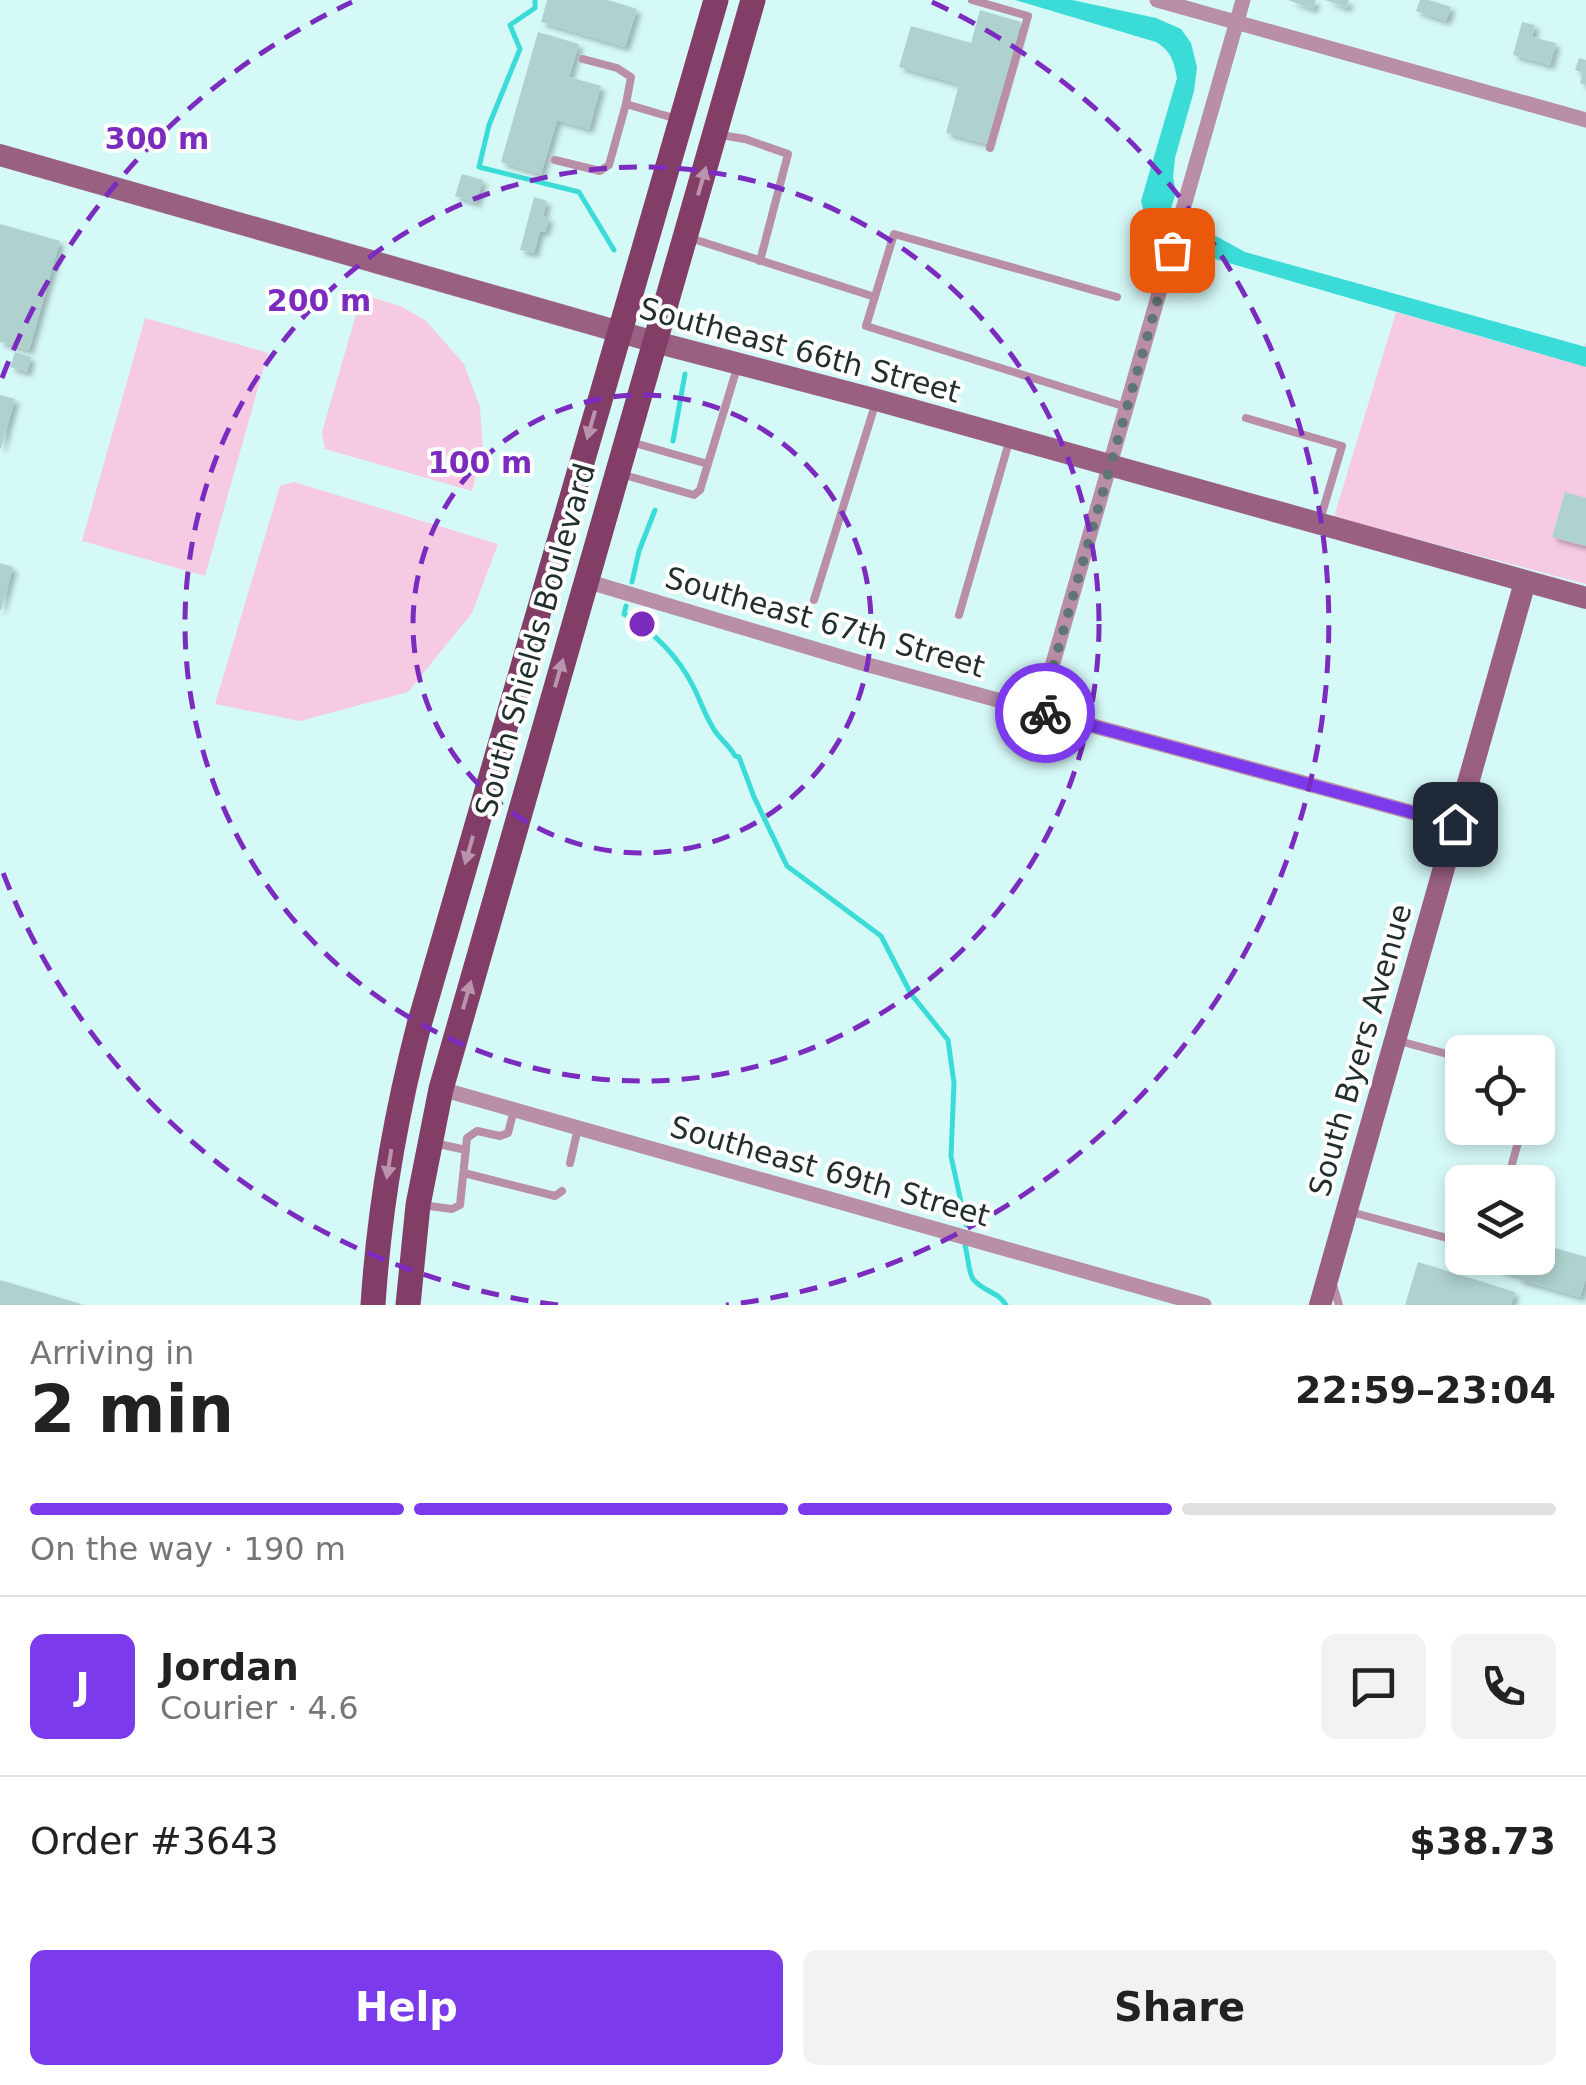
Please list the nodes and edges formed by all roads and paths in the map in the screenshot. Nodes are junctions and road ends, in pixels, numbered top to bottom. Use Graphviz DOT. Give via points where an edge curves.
graph roads {
  1 [pos="716,0"];
  2 [pos="753,0"];
  3 [pos="972,0"];
  4 [pos="1157,0"];
  5 [pos="1244,0"];
  6 [pos="1237,22"];
  7 [pos="583,59"];
  8 [pos="626,104"];
  9 [pos="681,120"];
  10 [pos="1586,120"];
  11 [pos="715,134"];
  12 [pos="990,148"];
  13 [pos="1,158"];
  14 [pos="556,160"];
  15 [pos="685,237"];
  16 [pos="760,261"];
  17 [pos="875,297"];
  18 [pos="1117,297"];
  19 [pos="618,331"];
  20 [pos="655,342"];
  21 [pos="738,365"];
  22 [pos="876,400"];
  23 [pos="1126,407"];
  24 [pos="1246,418"];
  25 [pos="1010,438"];
  26 [pos="626,440"];
  27 [pos="708,464"];
  28 [pos="1108,465"];
  29 [pos="617,472"];
  30 [pos="1319,524"];
  31 [pos="586,581"];
  32 [pos="1525,582"];
  33 [pos="1586,598"];
  34 [pos="814,600"];
  35 [pos="959,615"];
  36 [pos="1040,712"];
  37 [pos="1455,824"];
  38 [pos="1394,1040"];
  39 [pos="1445,1054"];
  40 [pos="441,1089"];
  41 [pos="514,1110"];
  42 [pos="578,1128"];
  43 [pos="429,1142"];
  44 [pos="466,1150"];
  45 [pos="570,1164"];
  46 [pos="464,1173"];
  47 [pos="562,1191"];
  48 [pos="418,1205"];
  49 [pos="1347,1210"];
  50 [pos="1445,1237"];
  51 [pos="1329,1273"];
  52 [pos="373,1305"];
  53 [pos="408,1305"];
  54 [pos="1204,1305"];
  55 [pos="1320,1305"];
  56 [pos="1339,1305"];
  1 -- 9 [label="main road, South Shields Boulevard"];
  2 -- 11 [label="main road, South Shields Boulevard"];
  3 -- 12 [label="lane" via="1028,16"];
  4 -- 6 [label="street"];
  5 -- 6 [label="street"];
  6 -- 10 [label="street"];
  6 -- 23 [label="street"];
  7 -- 8 [label="lane" via="631,77"];
  8 -- 9 [label="lane"];
  8 -- 14 [label="lane" via="605,170"];
  9 -- 19 [label="main road, South Shields Boulevard"];
  15 -- 11 [label="main road, South Shields Boulevard, one-way"];
  11 -- 16 [label="lane" via="788,154"];
  13 -- 19 [label="street, Southeast 66th Street"];
  15 -- 16 [label="lane"];
  15 -- 20 [label="main road, South Shields Boulevard"];
  16 -- 17 [label="lane"];
  17 -- 18 [label="lane" via="894,234"];
  17 -- 23 [label="lane" via="866,326"];
  19 -- 20 [label="street, Southeast 66th Street"];
  19 -- 52 [label="main road, South Shields Boulevard, one-way" via="414,1043 391,1151"];
  20 -- 21 [label="street, Southeast 66th Street"];
  20 -- 26 [label="main road, South Shields Boulevard"];
  21 -- 22 [label="street, Southeast 66th Street"];
  21 -- 27 [label="lane"];
  22 -- 25 [label="street, Southeast 66th Street"];
  22 -- 34 [label="lane"];
  23 -- 28 [label="street"];
  24 -- 30 [label="lane" via="1342,446"];
  25 -- 28 [label="street, Southeast 66th Street"];
  25 -- 35 [label="lane"];
  26 -- 27 [label="lane"];
  26 -- 29 [label="main road, South Shields Boulevard"];
  27 -- 29 [label="lane" via="694,495"];
  28 -- 30 [label="street, Southeast 66th Street"];
  28 -- 36 [label="street"];
  29 -- 31 [label="main road, South Shields Boulevard"];
  30 -- 32 [label="street, Southeast 66th Street"];
  31 -- 36 [label="street, Southeast 67th Street"];
  40 -- 31 [label="main road, South Shields Boulevard, one-way"];
  32 -- 33 [label="street, Southeast 66th Street"];
  32 -- 37 [label="street, South Byers Avenue"];
  36 -- 37 [label="street, Southeast 67th Street"];
  37 -- 38 [label="street, South Byers Avenue"];
  38 -- 39 [label="lane"];
  38 -- 49 [label="street, South Byers Avenue"];
  40 -- 41 [label="street, Southeast 69th Street"];
  40 -- 43 [label="main road, South Shields Boulevard"];
  41 -- 42 [label="street, Southeast 69th Street"];
  41 -- 44 [label="lane" via="508,1133 477,1131 467,1138"];
  42 -- 45 [label="lane"];
  42 -- 54 [label="street, Southeast 69th Street"];
  43 -- 44 [label="lane"];
  43 -- 48 [label="main road, South Shields Boulevard"];
  44 -- 46 [label="lane"];
  46 -- 47 [label="lane" via="555,1196"];
  46 -- 48 [label="lane" via="460,1205"];
  48 -- 53 [label="main road, South Shields Boulevard"];
  49 -- 50 [label="lane"];
  49 -- 51 [label="street, South Byers Avenue"];
  51 -- 55 [label="street, South Byers Avenue"];
  51 -- 56 [label="lane"];
}
